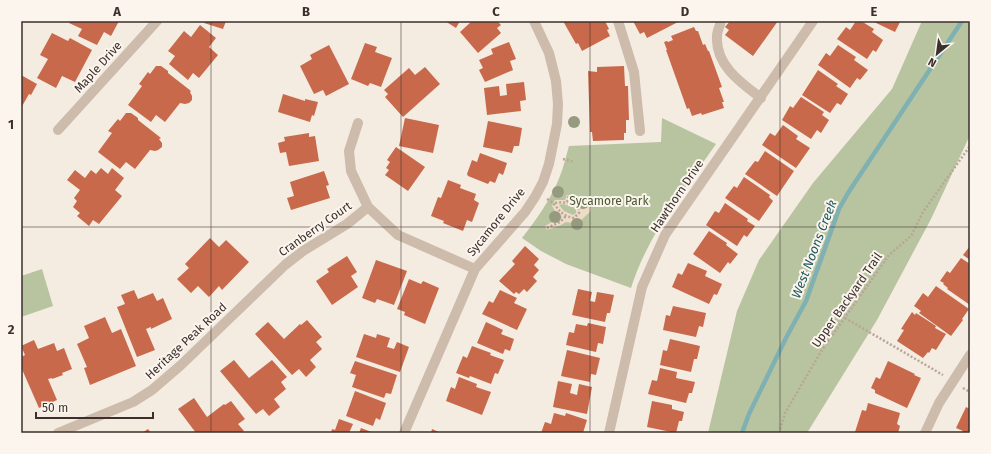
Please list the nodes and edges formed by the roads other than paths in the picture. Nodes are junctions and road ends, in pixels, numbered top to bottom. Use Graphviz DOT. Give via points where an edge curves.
graph roads {
  1 [pos="157,21"];
  2 [pos="534,21"];
  3 [pos="618,21"];
  4 [pos="721,21"];
  5 [pos="813,21"];
  6 [pos="761,98"];
  7 [pos="358,123"];
  8 [pos="58,130"];
  9 [pos="640,132"];
  10 [pos="368,207"];
  11 [pos="475,269"];
  12 [pos="278,273"];
  13 [pos="970,355"];
  14 [pos="58,433"];
  15 [pos="404,433"];
  16 [pos="609,433"];
  17 [pos="925,433"];
  1 -- 8 [label="street, Maple Drive"];
  2 -- 11 [label="street, Sycamore Drive" via="549,53 556,81 558,104 554,144 543,182 535,197"];
  3 -- 9 [label="street" via="634,72"];
  4 -- 6 [label="street" via="717,36 719,52 724,62 737,80"];
  5 -- 6 [label="street, Hawthorn Drive"];
  6 -- 16 [label="street, Hawthorn Drive" via="665,235 642,287"];
  7 -- 10 [label="street, Cranberry Court" via="349,152 351,171"];
  10 -- 11 [label="street, Cranberry Court" via="398,234"];
  10 -- 12 [label="street, Cranberry Court" via="303,251"];
  11 -- 15 [label="street, Sycamore Drive"];
  12 -- 14 [label="street, Heritage Peak Road" via="152,390 133,402"];
  13 -- 17 [label="street" via="939,403"];
}
